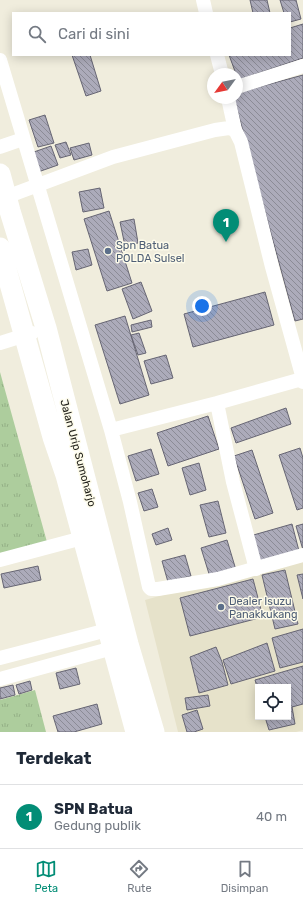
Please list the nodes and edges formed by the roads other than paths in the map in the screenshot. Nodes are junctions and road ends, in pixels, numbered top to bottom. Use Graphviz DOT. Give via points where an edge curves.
graph roads {
  1 [pos="203,0"];
  2 [pos="206,12"];
  3 [pos="217,56"];
  4 [pos="0,60"];
  5 [pos="303,66"];
  6 [pos="220,68"];
  7 [pos="243,85"];
  8 [pos="229,104"];
  9 [pos="235,130"];
  10 [pos="23,139"];
  11 [pos="0,147"];
  12 [pos="0,174"];
  13 [pos="37,185"];
  14 [pos="5,207"];
  15 [pos="0,248"];
  16 [pos="46,328"];
  17 [pos="25,335"];
  18 [pos="0,343"];
  19 [pos="303,380"];
  20 [pos="217,403"];
  21 [pos="111,430"];
  22 [pos="73,431"];
  23 [pos="53,437"];
  24 [pos="91,535"];
  25 [pos="303,555"];
  26 [pos="0,560"];
  27 [pos="256,569"];
  28 [pos="118,637"];
  29 [pos="0,658"];
  30 [pos="0,679"];
  31 [pos="136,732"];
  32 [pos="154,732"];
  1 -- 2 [label="street"];
  3 -- 6 [label="street"];
  4 -- 10 [label="street"];
  5 -- 7 [label="street"];
  8 -- 9 [label="street"];
  9 -- 13 [label="street" via="215,130 113,157"];
  9 -- 19 [label="street" via="241,142"];
  10 -- 11 [label="street"];
  10 -- 13 [label="street"];
  12 -- 14 [label="highway, Jalan Urip Sumoharjo"];
  13 -- 14 [label="street"];
  13 -- 21 [label="street"];
  14 -- 16 [label="highway, Jalan Urip Sumoharjo"];
  15 -- 17 [label="highway, Jalan Urip Sumoharjo"];
  16 -- 17 [label="street"];
  16 -- 22 [label="highway, Jalan Urip Sumoharjo"];
  17 -- 18 [label="street"];
  17 -- 23 [label="highway, Jalan Urip Sumoharjo"];
  19 -- 20 [label="street"];
  20 -- 21 [label="street"];
  20 -- 27 [label="street" via="233,482"];
  21 -- 27 [label="street" via="150,588 198,583"];
  22 -- 23 [label="highway"];
  22 -- 24 [label="highway, Jalan Urip Sumoharjo"];
  23 -- 24 [label="highway, Jalan Urip Sumoharjo"];
  24 -- 26 [label="street"];
  24 -- 28 [label="highway, Jalan Urip Sumoharjo"];
  25 -- 27 [label="street"];
  28 -- 29 [label="street"];
  28 -- 30 [label="street"];
  28 -- 31 [label="highway, Jalan Urip Sumoharjo"];
  28 -- 32 [label="highway, Jalan Urip Sumoharjo"];
}
